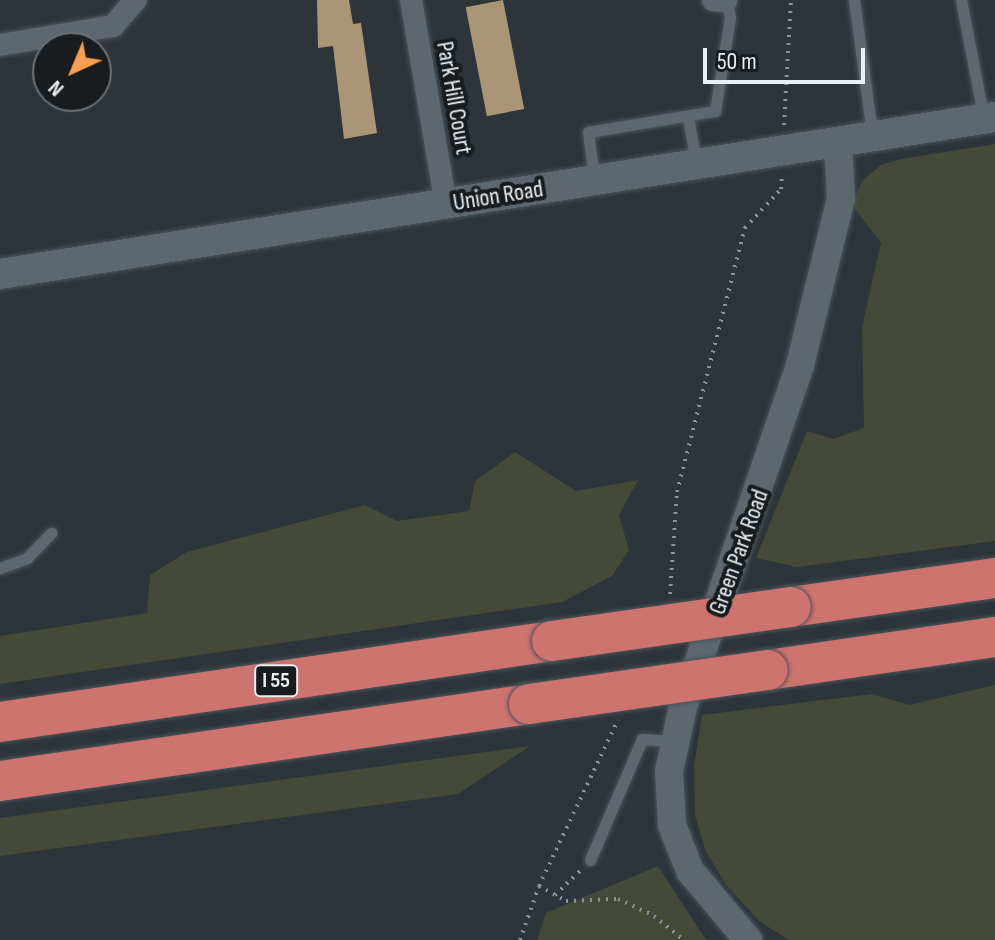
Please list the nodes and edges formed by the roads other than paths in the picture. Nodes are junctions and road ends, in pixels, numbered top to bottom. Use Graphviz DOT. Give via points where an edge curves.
graph roads {
  1 [pos="136,0"];
  2 [pos="411,0"];
  3 [pos="713,0"];
  4 [pos="854,0"];
  5 [pos="961,0"];
  6 [pos="726,1"];
  7 [pos="0,45"];
  8 [pos="688,116"];
  9 [pos="990,118"];
  10 [pos="872,137"];
  11 [pos="838,143"];
  12 [pos="696,164"];
  13 [pos="594,181"];
  14 [pos="446,205"];
  15 [pos="0,274"];
  16 [pos="51,533"];
  17 [pos="0,568"];
  18 [pos="995,578"];
  19 [pos="995,637"];
  20 [pos="0,722"];
  21 [pos="673,741"];
  22 [pos="0,781"];
  23 [pos="590,860"];
  24 [pos="748,940"];
  1 -- 7 [label="street" via="113,26"];
  2 -- 14 [label="street, Park Hill Court"];
  3 -- 6 [label="street"];
  4 -- 10 [label="lane"];
  5 -- 9 [label="lane"];
  6 -- 8 [label="lane" via="730,17 715,111"];
  8 -- 12 [label="lane"];
  8 -- 13 [label="lane" via="588,132"];
  9 -- 10 [label="main road, Union Road"];
  10 -- 11 [label="main road, Union Road"];
  11 -- 12 [label="main road, Union Road"];
  11 -- 21 [label="street, Green Park Road" via="841,198 800,365"];
  12 -- 13 [label="main road, Union Road"];
  13 -- 14 [label="main road, Union Road"];
  14 -- 15 [label="main road, Union Road"];
  16 -- 17 [label="lane" via="27,558"];
  18 -- 20 [label="highway, I 55, bridge"];
  19 -- 22 [label="highway, bridge"];
  21 -- 23 [label="lane" via="642,739"];
  21 -- 24 [label="street, Green Park Road" via="669,801 679,849 710,902"];
}
